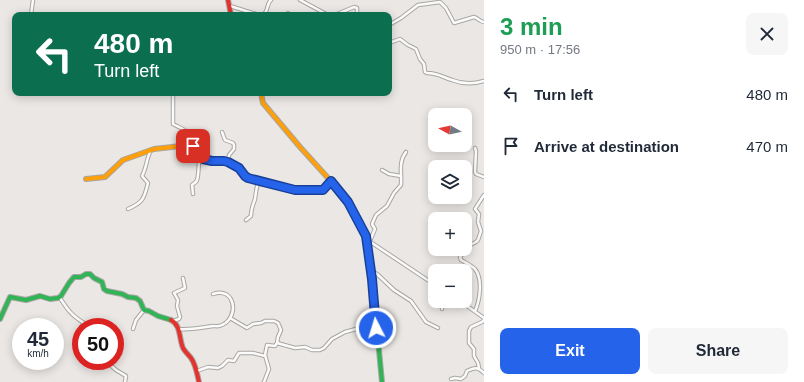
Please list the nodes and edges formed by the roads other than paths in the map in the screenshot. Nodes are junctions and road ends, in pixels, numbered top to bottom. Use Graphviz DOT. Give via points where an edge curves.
graph roads {
  1 [pos="33,0"];
  2 [pos="228,0"];
  3 [pos="271,0"];
  4 [pos="300,0"];
  5 [pos="230,6"];
  6 [pos="31,12"];
  7 [pos="231,12"];
  8 [pos="248,12"];
  9 [pos="266,12"];
  10 [pos="322,12"];
  11 [pos="342,12"];
  12 [pos="357,12"];
  13 [pos="484,22"];
  14 [pos="392,23"];
  15 [pos="392,42"];
  16 [pos="484,81"];
  17 [pos="173,96"];
  18 [pos="262,96"];
  19 [pos="222,132"];
  20 [pos="193,146"];
  21 [pos="475,148"];
  22 [pos="151,150"];
  23 [pos="406,152"];
  24 [pos="200,156"];
  25 [pos="228,162"];
  26 [pos="382,170"];
  27 [pos="401,176"];
  28 [pos="484,177"];
  29 [pos="86,179"];
  30 [pos="259,181"];
  31 [pos="331,181"];
  32 [pos="193,194"];
  33 [pos="484,195"];
  34 [pos="128,208"];
  35 [pos="246,220"];
  36 [pos="368,241"];
  37 [pos="370,270"];
  38 [pos="183,278"];
  39 [pos="428,280"];
  40 [pos="213,294"];
  41 [pos="60,298"];
  42 [pos="470,308"];
  43 [pos="144,310"];
  44 [pos="475,311"];
  45 [pos="375,315"];
  46 [pos="76,318"];
  47 [pos="230,318"];
  48 [pos="0,319"];
  49 [pos="484,319"];
  50 [pos="174,321"];
  51 [pos="438,328"];
  52 [pos="132,329"];
  53 [pos="178,330"];
  54 [pos="277,343"];
  55 [pos="265,356"];
  56 [pos="478,368"];
  57 [pos="116,370"];
  58 [pos="197,371"];
  59 [pos="484,373"];
  60 [pos="451,379"];
  61 [pos="125,382"];
  62 [pos="199,382"];
  63 [pos="264,382"];
  64 [pos="382,382"];
  1 -- 6 [label="street"];
  2 -- 5 [label="street"];
  3 -- 9 [label="street"];
  4 -- 10 [label="street"];
  5 -- 7 [label="street"];
  5 -- 8 [label="street"];
  11 -- 12 [label="street" via="354,7 357,8"];
  13 -- 14 [label="street" via="474,17 454,23 446,8 440,2 436,2 418,5"];
  15 -- 16 [label="street" via="400,39 415,48 427,73 455,81"];
  17 -- 20 [label="street" via="173,124 189,134"];
  18 -- 31 [label="street" via="270,111"];
  19 -- 25 [label="street" via="224,139 234,145"];
  20 -- 22 [label="street"];
  20 -- 24 [label="street"];
  21 -- 28 [label="street" via="475,172"];
  22 -- 29 [label="street" via="123,160 105,177"];
  22 -- 34 [label="street" via="142,176 148,183 144,196 138,204"];
  23 -- 27 [label="street" via="400,163"];
  24 -- 25 [label="street" via="207,160"];
  24 -- 32 [label="street" via="197,180 192,185"];
  25 -- 30 [label="street" via="239,168 246,177"];
  26 -- 27 [label="street" via="388,174"];
  27 -- 36 [label="street" via="402,184 387,206 376,215 372,223 374,229"];
  30 -- 31 [label="street" via="303,191 323,190"];
  30 -- 35 [label="street" via="251,216"];
  31 -- 36 [label="street" via="348,202"];
  33 -- 44 [label="street" via="475,209 479,214 478,222 481,229 478,240 460,257 475,269 480,282 479,300"];
  36 -- 37 [label="street"];
  36 -- 39 [label="street"];
  37 -- 45 [label="street"];
  37 -- 51 [label="street" via="411,301 426,322"];
  38 -- 50 [label="street" via="185,288 174,293 178,300 180,317"];
  40 -- 47 [label="street" via="219,292 230,297 233,307"];
  41 -- 43 [label="street" via="74,276 90,274 102,282 107,291 139,300"];
  41 -- 46 [label="street"];
  41 -- 48 [label="street" via="40,296 26,300 11,297"];
  42 -- 44 [label="street"];
  43 -- 50 [label="street"];
  43 -- 52 [label="street"];
  44 -- 49 [label="street"];
  45 -- 54 [label="street" via="356,329 332,339 320,350 294,348"];
  45 -- 64 [label="street"];
  47 -- 53 [label="street" via="220,326"];
  47 -- 54 [label="street" via="247,328 265,321 277,322 281,330"];
  49 -- 56 [label="street" via="469,331 469,343 474,349"];
  50 -- 53 [label="street"];
  53 -- 58 [label="street" via="183,349"];
  54 -- 55 [label="street" via="275,346 267,345"];
  55 -- 58 [label="street" via="239,352 234,362 228,360 218,368 208,367"];
  55 -- 63 [label="street" via="269,369"];
  56 -- 59 [label="street"];
  56 -- 60 [label="street" via="467,371 461,380"];
  57 -- 61 [label="street" via="126,376"];
  58 -- 62 [label="street"];
}
